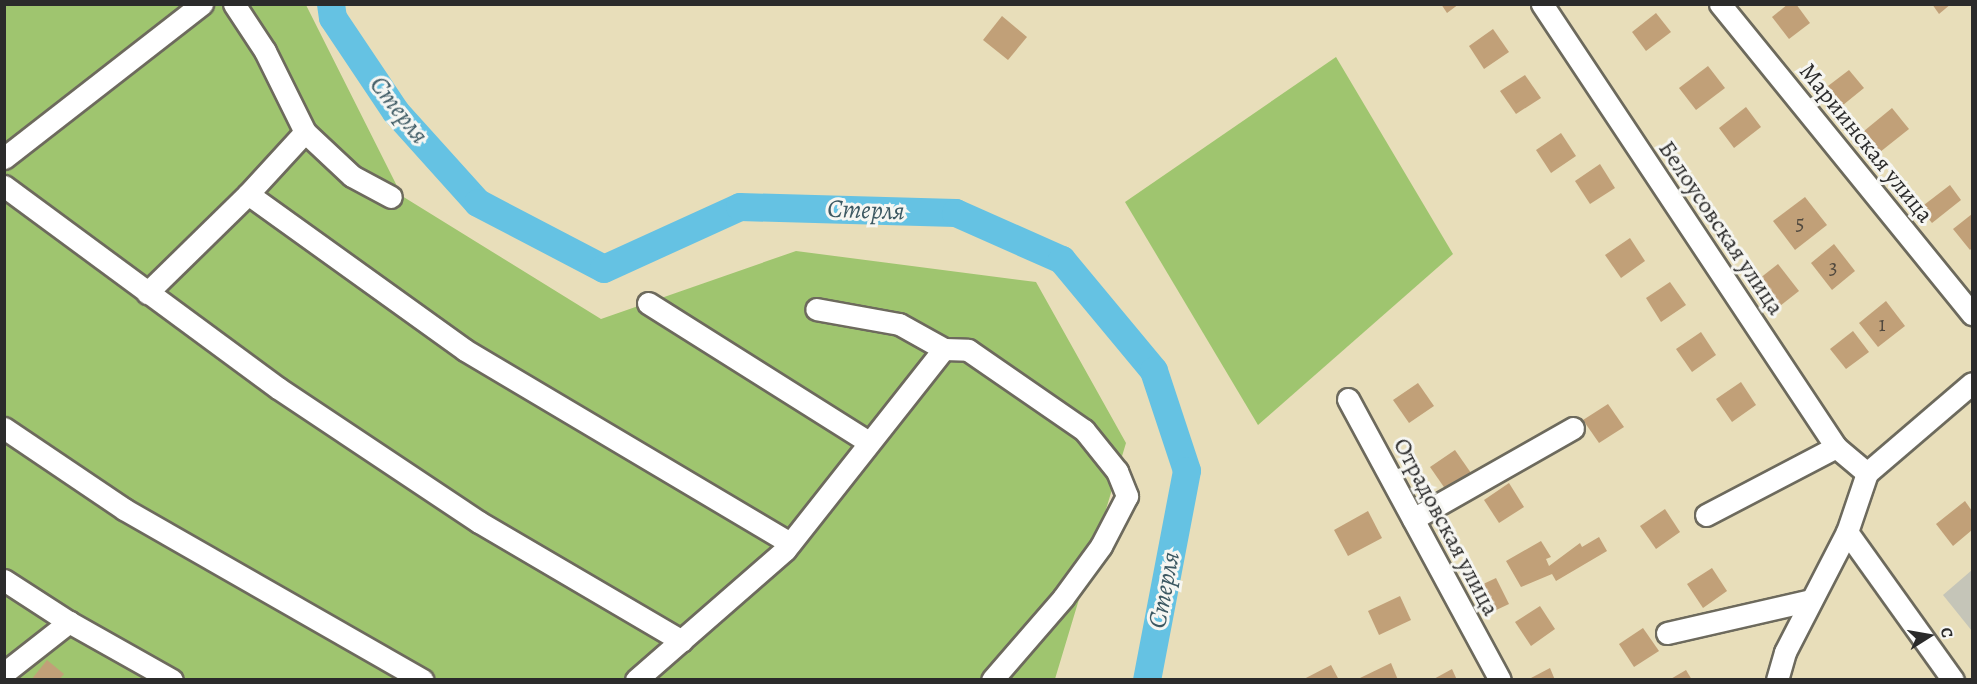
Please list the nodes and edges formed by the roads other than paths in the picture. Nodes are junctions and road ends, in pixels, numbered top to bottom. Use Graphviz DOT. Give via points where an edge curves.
graph roads {
  1 [pos="202,4"];
  2 [pos="234,4"];
  3 [pos="1542,4"];
  4 [pos="1720,4"];
  5 [pos="305,132"];
  6 [pos="4,158"];
  7 [pos="4,186"];
  8 [pos="248,194"];
  9 [pos="391,197"];
  10 [pos="147,292"];
  11 [pos="648,303"];
  12 [pos="816,309"];
  13 [pos="1972,314"];
  14 [pos="944,349"];
  15 [pos="1972,383"];
  16 [pos="1348,399"];
  17 [pos="4,428"];
  18 [pos="1573,428"];
  19 [pos="869,442"];
  20 [pos="1836,447"];
  21 [pos="1867,473"];
  22 [pos="1706,515"];
  23 [pos="1413,519"];
  24 [pos="1847,532"];
  25 [pos="790,543"];
  26 [pos="4,580"];
  27 [pos="1811,600"];
  28 [pos="69,622"];
  29 [pos="1667,633"];
  30 [pos="682,640"];
  31 [pos="4,673"];
  32 [pos="172,680"];
  33 [pos="423,680"];
  34 [pos="636,680"];
  35 [pos="992,680"];
  36 [pos="1500,680"];
  37 [pos="1777,680"];
  38 [pos="1953,680"];
  1 -- 6 [label="street"];
  2 -- 5 [label="street" via="265,51"];
  3 -- 20 [label="street, Белоусовская улица"];
  4 -- 13 [label="street, Мариинская улица"];
  5 -- 8 [label="street"];
  5 -- 9 [label="street" via="352,176"];
  7 -- 10 [label="street"];
  8 -- 10 [label="street"];
  8 -- 25 [label="street" via="465,350"];
  10 -- 30 [label="street" via="278,388 479,522"];
  11 -- 19 [label="street"];
  12 -- 14 [label="street" via="899,324"];
  14 -- 19 [label="street"];
  14 -- 35 [label="street" via="968,350 1084,430 1118,471 1127,496 1113,528 1070,589"];
  15 -- 21 [label="street"];
  16 -- 23 [label="street, Отрадовская улица"];
  17 -- 33 [label="street" via="124,509"];
  18 -- 23 [label="street"];
  19 -- 25 [label="street"];
  20 -- 21 [label="street, Белоусовская улица"];
  20 -- 22 [label="street"];
  21 -- 24 [label="street"];
  23 -- 36 [label="street, Отрадовская улица"];
  24 -- 27 [label="street"];
  24 -- 38 [label="street"];
  25 -- 30 [label="street"];
  26 -- 28 [label="street"];
  27 -- 29 [label="street"];
  27 -- 37 [label="street" via="1785,652"];
  28 -- 31 [label="street"];
  28 -- 32 [label="street"];
  30 -- 34 [label="street"];
}
